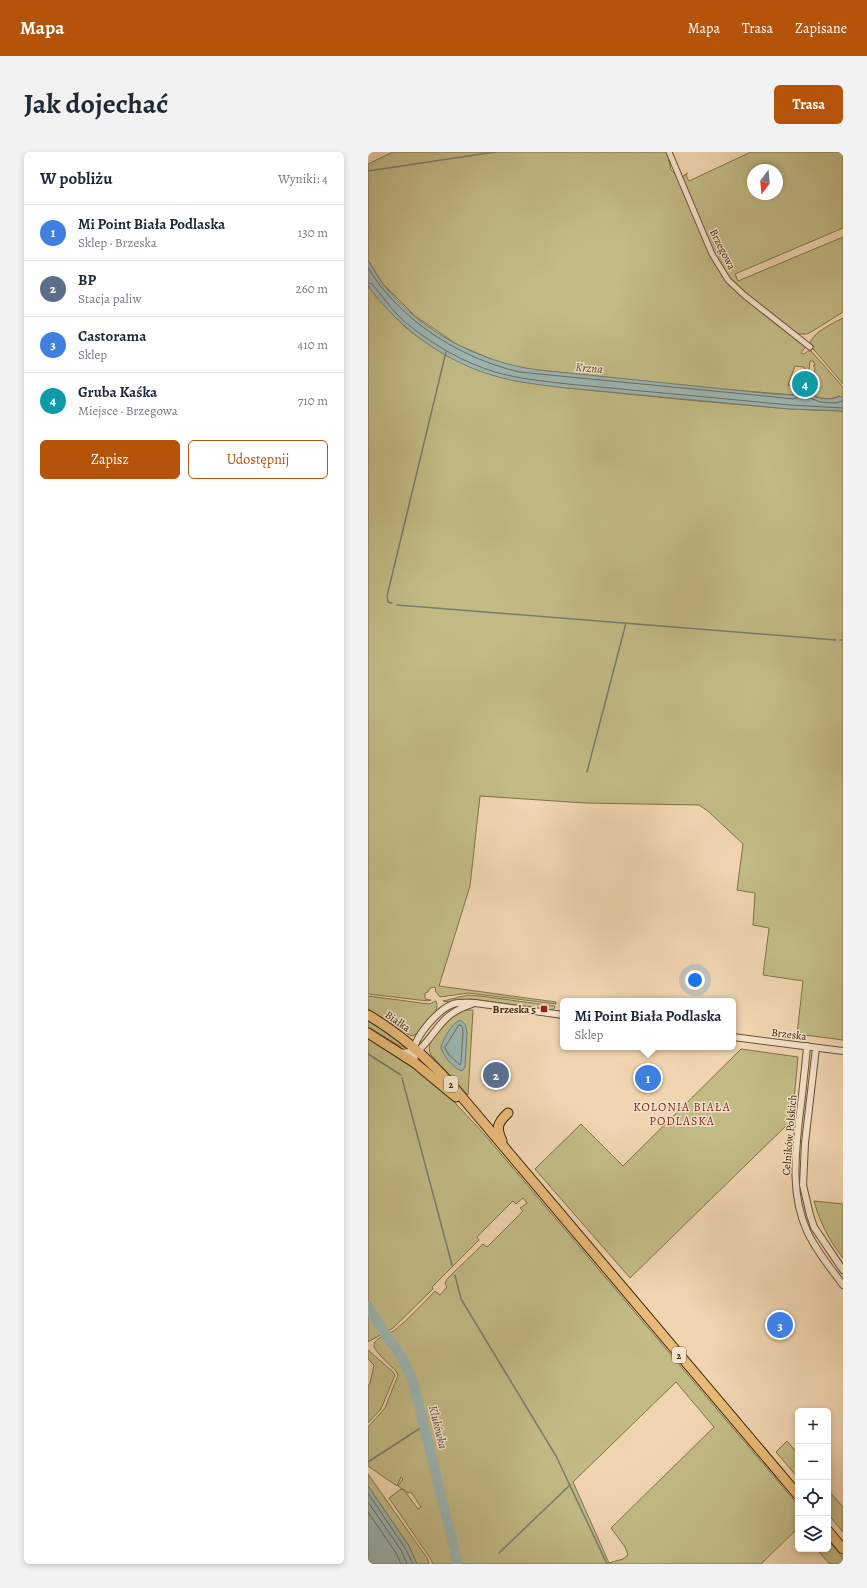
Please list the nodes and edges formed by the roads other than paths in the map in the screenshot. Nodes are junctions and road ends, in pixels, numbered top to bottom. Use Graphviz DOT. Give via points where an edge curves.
graph roads {
  1 [pos="669,152"];
  2 [pos="810,346"];
  3 [pos="368,1015"];
  4 [pos="560,1015"];
  5 [pos="368,1033"];
  6 [pos="736,1037"];
  7 [pos="807,1046"];
  8 [pos="816,1048"];
  9 [pos="415,1050"];
  10 [pos="843,1051"];
  11 [pos="401,1053"];
  12 [pos="415,1063"];
  13 [pos="508,1113"];
  14 [pos="494,1136"];
  15 [pos="507,1152"];
  16 [pos="803,1185"];
  17 [pos="796,1186"];
  18 [pos="843,1270"];
  19 [pos="843,1285"];
  20 [pos="795,1491"];
  21 [pos="831,1535"];
  22 [pos="843,1549"];
  1 -- 2 [label="street, Brzegowa" via="712,254 728,280"];
  3 -- 9 [label="highway, Białka / 2" via="389,1028"];
  4 -- 9 [label="street" via="475,1003 449,1015"];
  5 -- 11 [label="highway, 2"];
  6 -- 7 [label="street, Brzeska"];
  7 -- 8 [label="street, Brzeska"];
  7 -- 17 [label="street, Celników Polskich" via="796,1158"];
  8 -- 10 [label="street, Brzeska"];
  8 -- 16 [label="street, Celników Polskich"];
  9 -- 11 [label="street"];
  9 -- 12 [label="street"];
  9 -- 14 [label="highway, 2" via="450,1083 482,1118"];
  11 -- 12 [label="highway, 2"];
  12 -- 14 [label="highway, 2" via="449,1090"];
  13 -- 15 [label="highway" via="500,1122 498,1130"];
  14 -- 15 [label="highway, 2"];
  15 -- 20 [label="highway, 2"];
  16 -- 17 [label="street"];
  16 -- 18 [label="street, Celników Polskich" via="814,1227"];
  17 -- 19 [label="street, Celników Polskich" via="800,1214 807,1231"];
  21 -- 22 [label="highway"];
}
